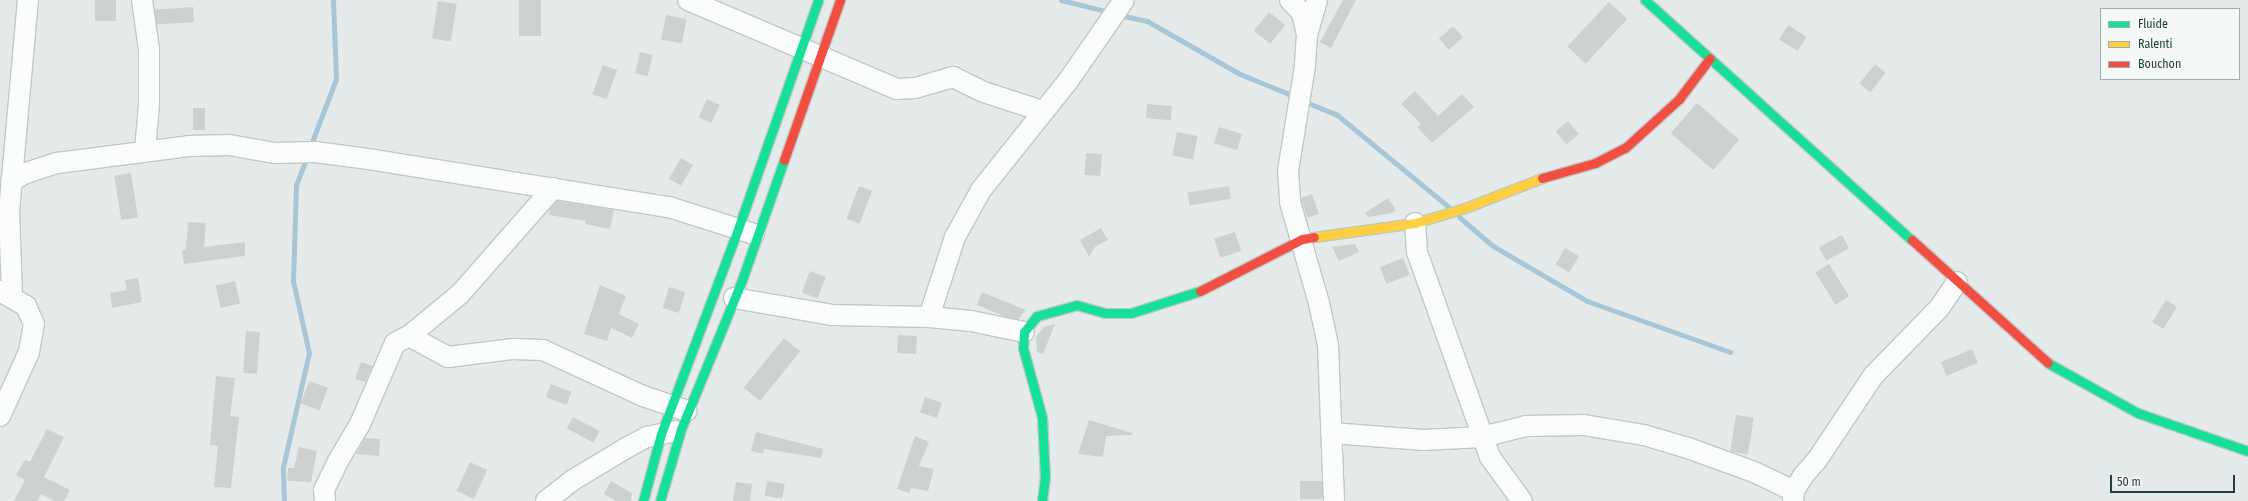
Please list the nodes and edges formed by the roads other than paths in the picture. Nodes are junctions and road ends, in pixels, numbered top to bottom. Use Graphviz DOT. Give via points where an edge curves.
graph roads {
  1 [pos="28,0"];
  2 [pos="142,0"];
  3 [pos="688,0"];
  4 [pos="818,0"];
  5 [pos="840,0"];
  6 [pos="1124,0"];
  7 [pos="1290,0"];
  8 [pos="1317,0"];
  9 [pos="1646,0"];
  10 [pos="1307,35"];
  11 [pos="801,48"];
  12 [pos="822,57"];
  13 [pos="1710,58"];
  14 [pos="1042,110"];
  15 [pos="145,152"];
  16 [pos="11,181"];
  17 [pos="553,188"];
  18 [pos="1415,223"];
  19 [pos="747,232"];
  20 [pos="1302,239"];
  21 [pos="1958,282"];
  22 [pos="6,294"];
  23 [pos="734,298"];
  24 [pos="929,317"];
  25 [pos="1024,332"];
  26 [pos="409,336"];
  27 [pos="681,409"];
  28 [pos="0,416"];
  29 [pos="681,429"];
  30 [pos="1332,433"];
  31 [pos="661,434"];
  32 [pos="1482,437"];
  33 [pos="2248,451"];
  34 [pos="1794,496"];
  35 [pos="325,501"];
  36 [pos="546,501"];
  37 [pos="643,501"];
  38 [pos="660,501"];
  39 [pos="1043,501"];
  40 [pos="1334,501"];
  41 [pos="1522,501"];
  1 -- 16 [label="street"];
  2 -- 15 [label="street" via="149,49 149,104"];
  3 -- 11 [label="street"];
  4 -- 11 [label="street"];
  5 -- 12 [label="street"];
  6 -- 14 [label="street" via="1068,81"];
  7 -- 10 [label="street" via="1302,13"];
  8 -- 10 [label="street"];
  9 -- 13 [label="street"];
  10 -- 20 [label="street" via="1305,66 1288,172 1290,202"];
  11 -- 12 [label="street"];
  11 -- 19 [label="street"];
  12 -- 14 [label="street" via="897,90 915,88 953,77 984,92"];
  12 -- 19 [label="street"];
  13 -- 18 [label="street" via="1679,99 1624,148 1595,163 1552,174 1466,208"];
  13 -- 21 [label="street"];
  14 -- 24 [label="street" via="1011,155 981,190 956,237"];
  15 -- 16 [label="street" via="56,163"];
  15 -- 17 [label="street" via="189,146 229,145 275,153 315,152"];
  16 -- 22 [label="street"];
  17 -- 19 [label="street" via="669,207"];
  17 -- 26 [label="street" via="460,294"];
  18 -- 20 [label="street"];
  18 -- 32 [label="street" via="1417,252"];
  19 -- 23 [label="street"];
  19 -- 27 [label="street"];
  20 -- 25 [label="street" via="1215,285 1178,300 1131,313 1105,313 1077,305 1037,316"];
  20 -- 30 [label="street" via="1328,344"];
  21 -- 33 [label="street" via="2051,366 2138,413"];
  21 -- 34 [label="street" via="1940,308 1873,376 1836,434 1803,476"];
  22 -- 28 [label="street" via="26,306 34,324 29,352"];
  23 -- 24 [label="street" via="832,315"];
  23 -- 27 [label="street"];
  24 -- 25 [label="street" via="971,321"];
  25 -- 39 [label="street" via="1024,355 1042,417 1045,478"];
  26 -- 27 [label="street" via="448,357 512,350 543,350 643,396"];
  26 -- 35 [label="street" via="395,343 389,352 386,368 363,417 324,490"];
  27 -- 29 [label="street"];
  27 -- 31 [label="street"];
  29 -- 31 [label="street"];
  29 -- 38 [label="street"];
  30 -- 32 [label="street" via="1424,440"];
  30 -- 40 [label="street"];
  31 -- 36 [label="street" via="626,448 572,480"];
  31 -- 37 [label="street"];
  32 -- 34 [label="street" via="1526,426 1592,426 1644,435 1754,472"];
  32 -- 41 [label="street" via="1490,457"];
}
